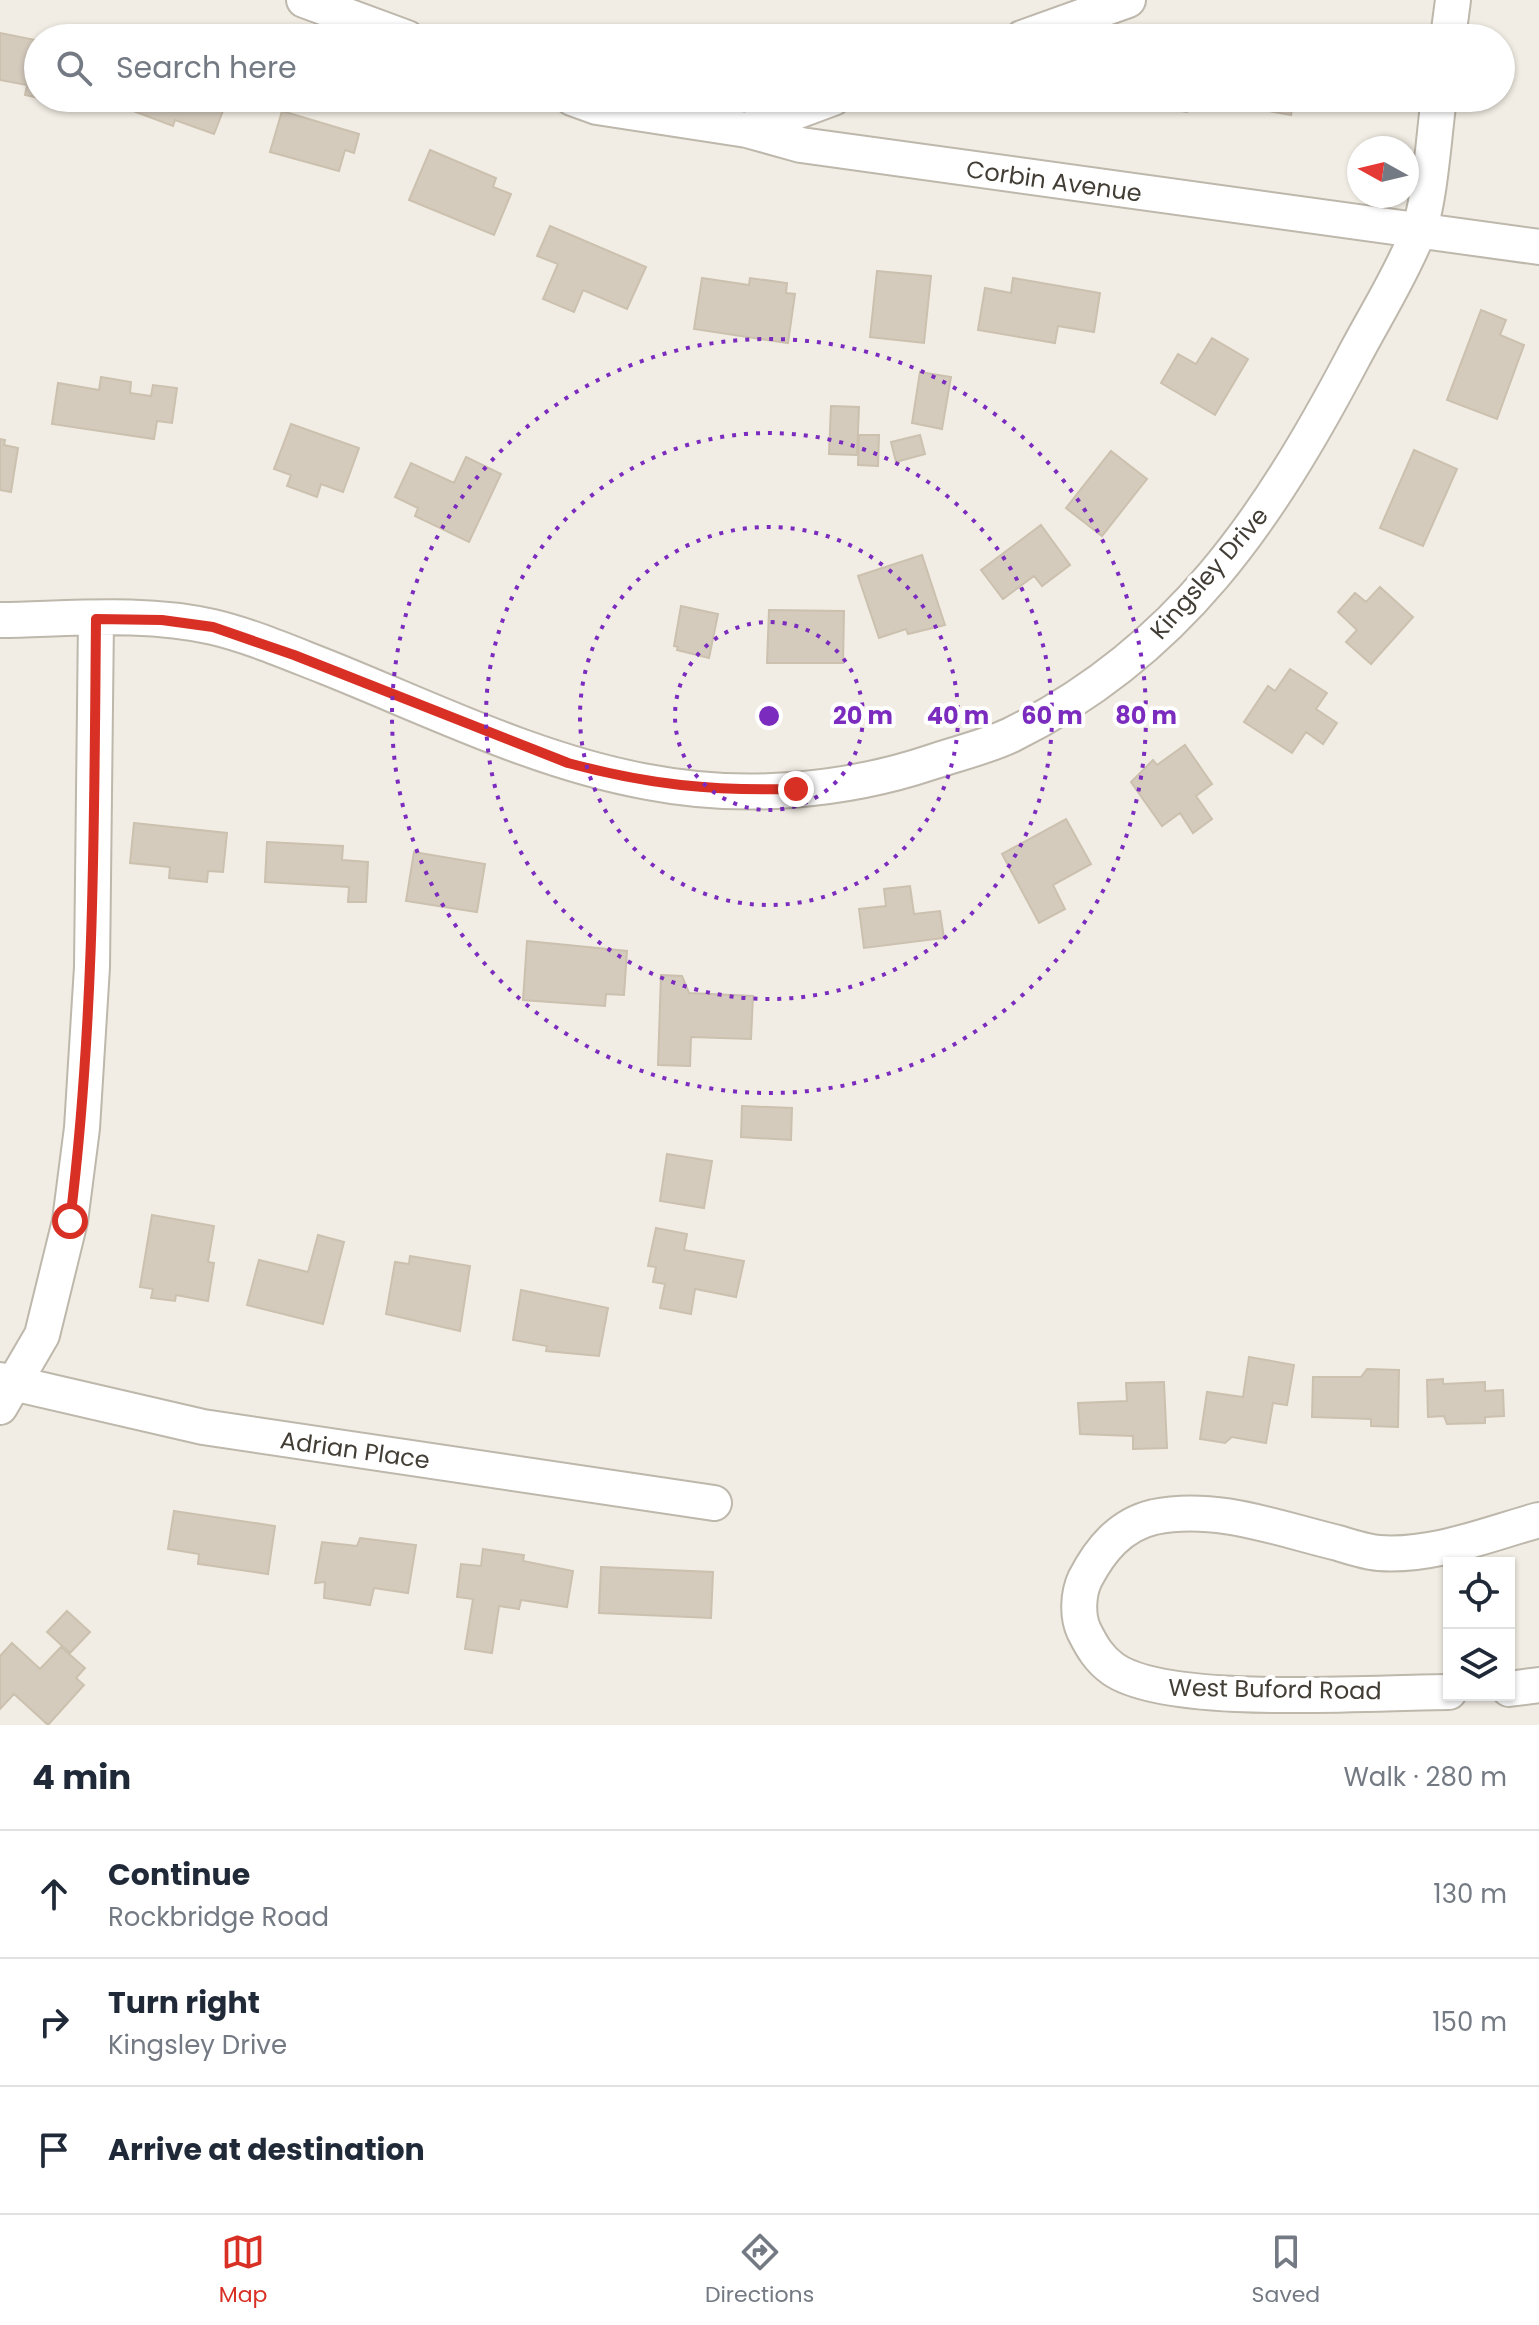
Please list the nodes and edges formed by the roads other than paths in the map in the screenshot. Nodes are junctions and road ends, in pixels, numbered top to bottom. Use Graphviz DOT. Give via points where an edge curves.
graph roads {
  1 [pos="304,0"];
  2 [pos="1128,0"];
  3 [pos="1453,0"];
  4 [pos="369,24"];
  5 [pos="1061,24"];
  6 [pos="1450,24"];
  7 [pos="630,112"];
  8 [pos="795,112"];
  9 [pos="1437,112"];
  10 [pos="747,130"];
  11 [pos="1419,232"];
  12 [pos="1539,247"];
  13 [pos="96,619"];
  14 [pos="0,620"];
  15 [pos="5,1390"];
  16 [pos="714,1503"];
  17 [pos="1539,1520"];
  18 [pos="1539,1685"];
  19 [pos="1515,1688"];
  20 [pos="1443,1692"];
  1 -- 4 [label="street"];
  2 -- 5 [label="street"];
  3 -- 6 [label="street"];
  7 -- 10 [label="street, Corbin Avenue"];
  8 -- 10 [label="street"];
  9 -- 11 [label="street, Kingsley Drive"];
  10 -- 11 [label="street, Corbin Avenue" via="801,145"];
  11 -- 12 [label="street, Corbin Avenue"];
  11 -- 13 [label="street, Kingsley Drive" via="1323,415 1264,513 1181,612 1120,670 1061,708 1006,737 898,773 796,789 721,791 628,779 568,763 213,627"];
  13 -- 14 [label="street, Kingsley Drive"];
  13 -- 15 [label="street" via="92,967 82,1128 70,1221 42,1335"];
  15 -- 16 [label="street, Adrian Place" via="203,1427"];
  17 -- 20 [label="street, West Buford Road" via="1421,1552 1378,1553 1227,1516 1185,1512 1150,1518 1124,1530 1100,1549 1080,1589 1080,1623 1095,1653 1116,1671 1162,1688"];
  18 -- 19 [label="street"];
}
